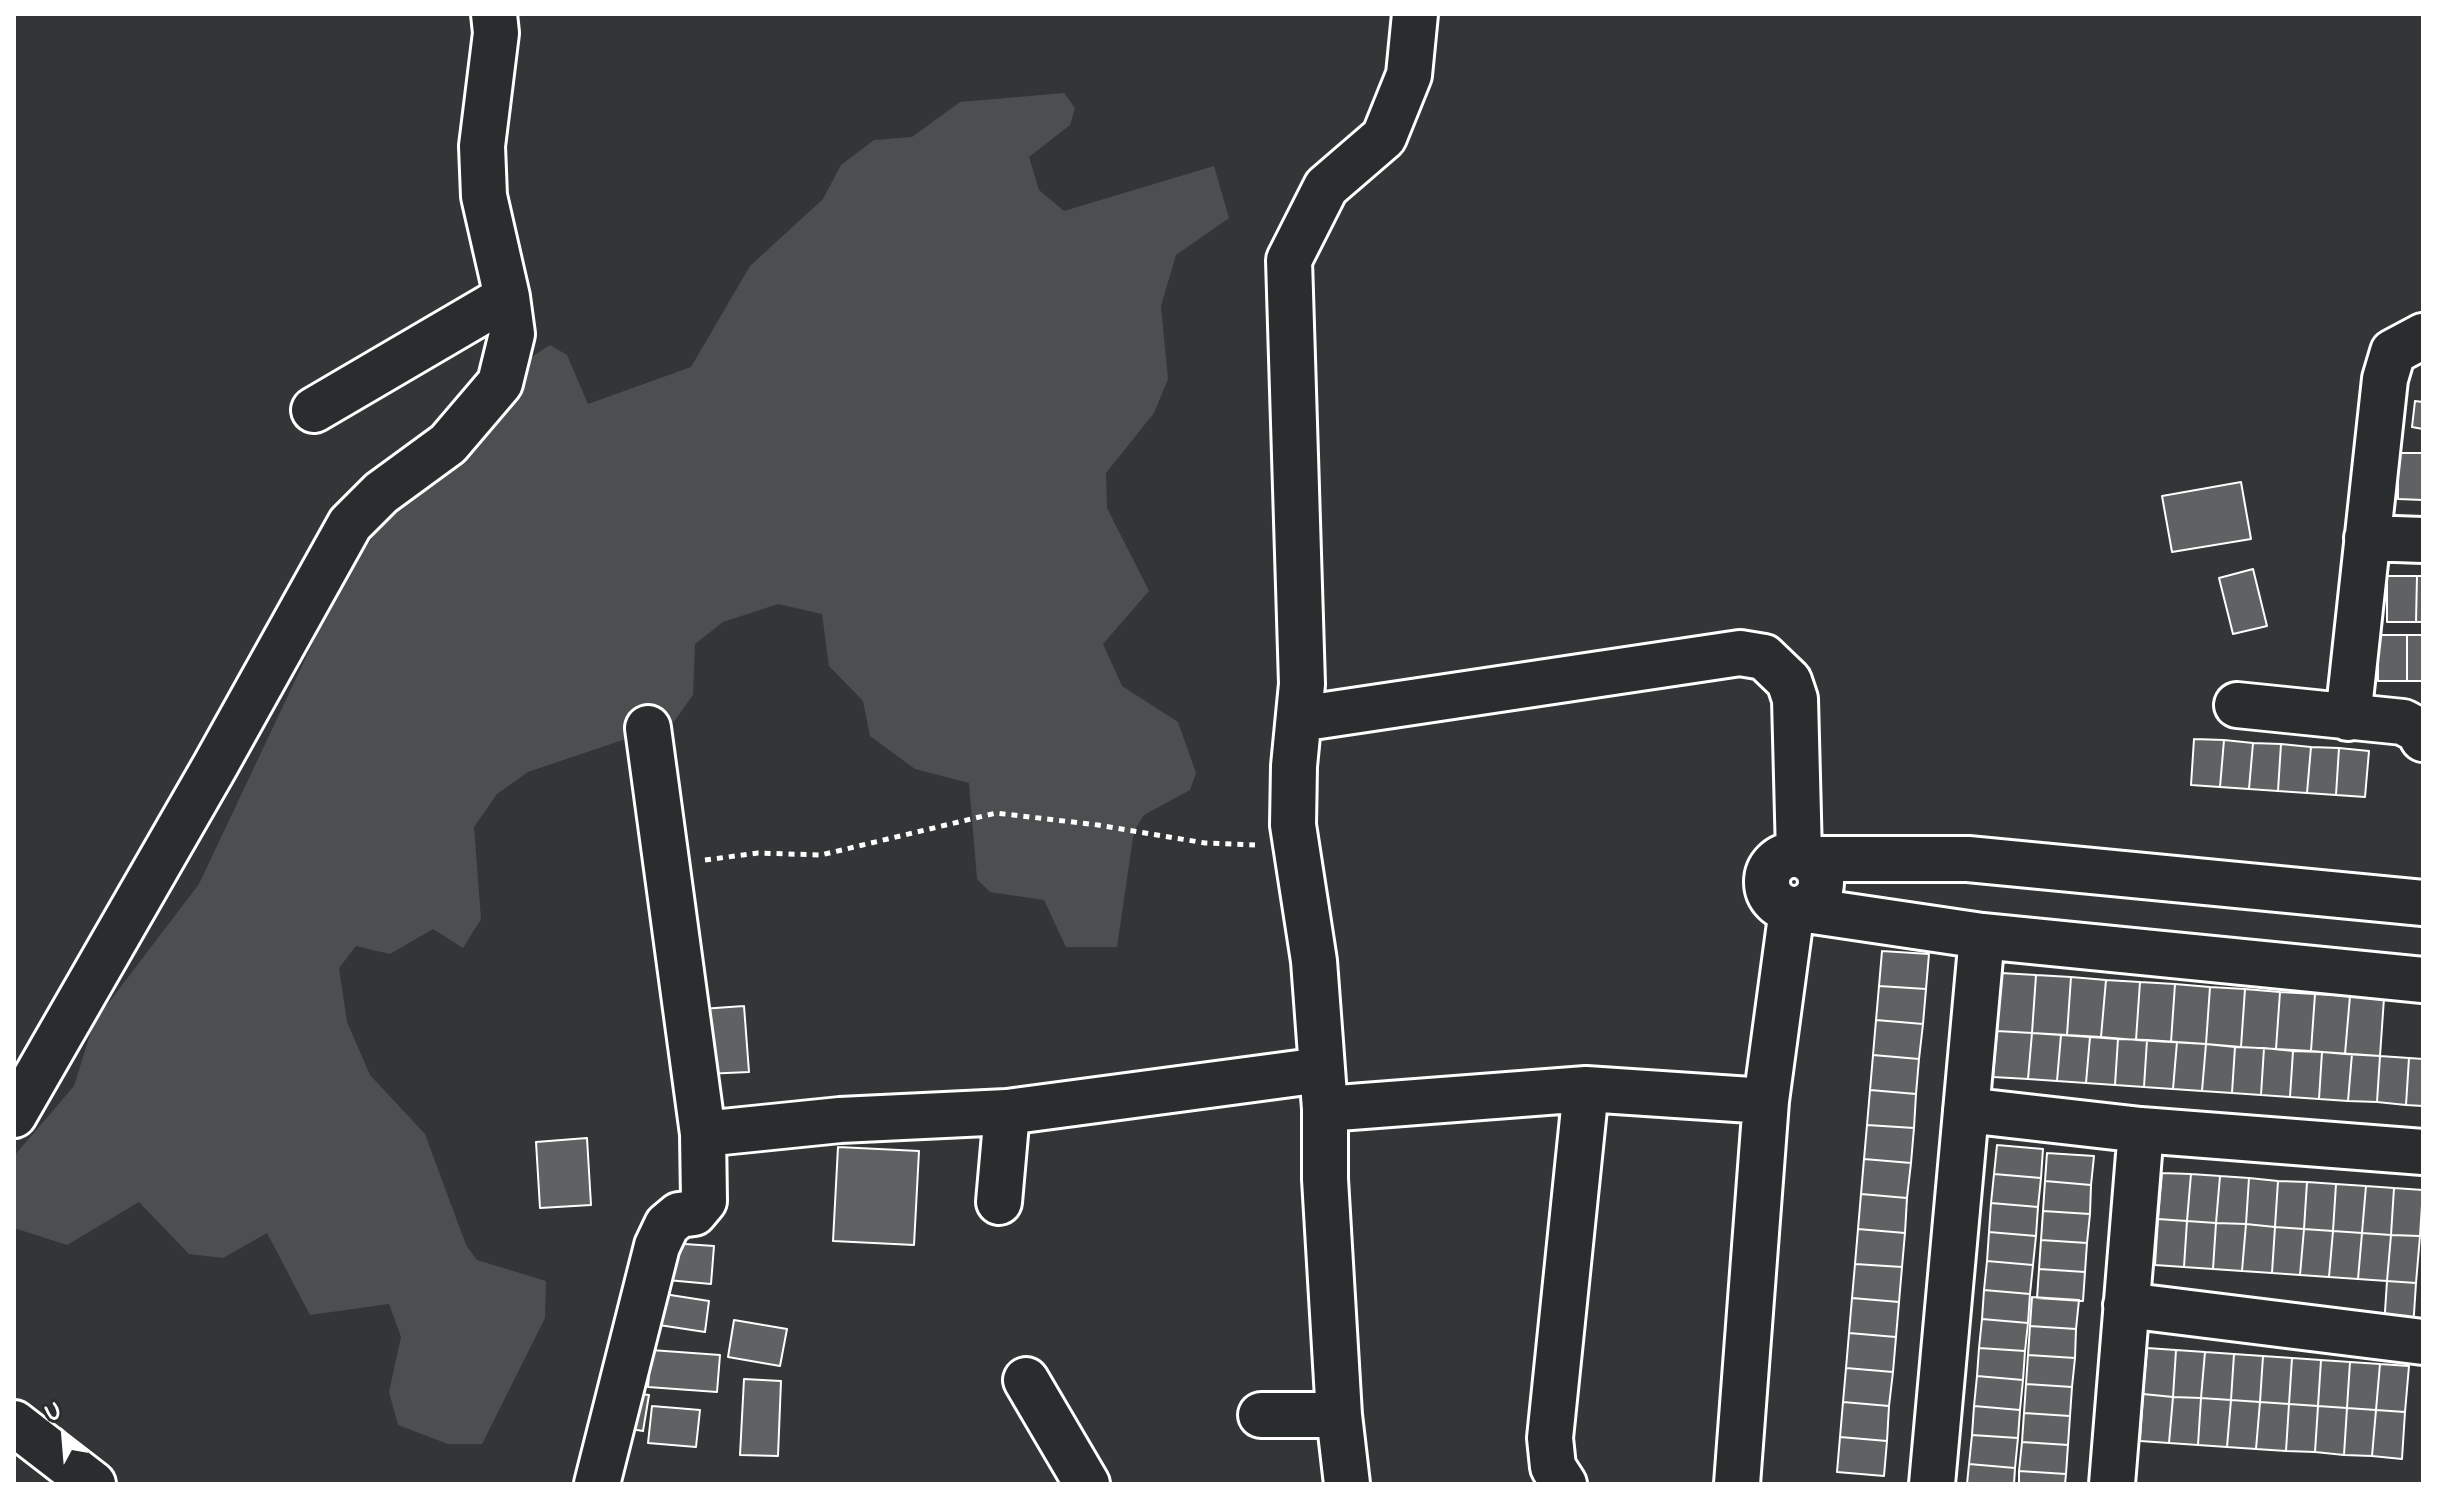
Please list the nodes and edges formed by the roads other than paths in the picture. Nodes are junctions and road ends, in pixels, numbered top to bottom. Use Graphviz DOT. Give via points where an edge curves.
graph roads {
  1 [pos="494,14"];
  2 [pos="1415,14"];
  3 [pos="507,297"];
  4 [pos="2423,336"];
  5 [pos="314,410"];
  6 [pos="2367,538"];
  7 [pos="2423,540"];
  8 [pos="2237,705"];
  9 [pos="2348,718"];
  10 [pos="1299,719"];
  11 [pos="648,728"];
  12 [pos="2423,739"];
  13 [pos="1804,857"];
  14 [pos="2423,903"];
  15 [pos="1796,909"];
  16 [pos="1982,936"];
  17 [pos="2423,980"];
  18 [pos="1586,1089"];
  19 [pos="1323,1090"];
  20 [pos="1766,1101"];
  21 [pos="1966,1110"];
  22 [pos="1007,1112"];
  23 [pos="14,1115"];
  24 [pos="2141,1130"];
  25 [pos="703,1134"];
  26 [pos="2423,1152"];
  27 [pos="999,1202"];
  28 [pos="2126,1305"];
  29 [pos="2423,1342"];
  30 [pos="1026,1380"];
  31 [pos="1261,1415"];
  32 [pos="1339,1415"];
  33 [pos="14,1423"];
  34 [pos="93,1484"];
  35 [pos="597,1484"];
  36 [pos="1087,1484"];
  37 [pos="1347,1484"];
  38 [pos="1564,1484"];
  39 [pos="1737,1484"];
  40 [pos="1932,1484"];
  41 [pos="2112,1484"];
  1 -- 3 [label="street" via="482,146 484,196"];
  2 -- 10 [label="street" via="1409,75 1384,137 1326,187 1289,260"];
  3 -- 5 [label="street"];
  3 -- 23 [label="street" via="512,334 500,383 448,444 381,493 350,524"];
  4 -- 6 [label="street" via="2393,352 2385,379"];
  6 -- 7 [label="street"];
  6 -- 9 [label="street"];
  8 -- 9 [label="street"];
  9 -- 12 [label="street" via="2403,722"];
  10 -- 13 [label="street" via="1725,655 1764,657 1789,681 1795,699"];
  10 -- 19 [label="street" via="1293,825 1314,961"];
  11 -- 25 [label="street"];
  13 -- 14 [label="street" via="1968,859"];
  13 -- 15 [label="street" via="1790,855 1775,862 1767,878 1776,902"];
  15 -- 16 [label="street"];
  15 -- 20 [label="street"];
  16 -- 17 [label="street"];
  16 -- 21 [label="street"];
  18 -- 19 [label="street"];
  18 -- 20 [label="street"];
  18 -- 38 [label="street" via="1550,1438 1553,1467"];
  19 -- 22 [label="street"];
  19 -- 32 [label="street"];
  20 -- 39 [label="street"];
  21 -- 24 [label="street"];
  21 -- 40 [label="street"];
  22 -- 25 [label="street" via="840,1120"];
  22 -- 27 [label="street"];
  24 -- 26 [label="street"];
  24 -- 28 [label="street"];
  25 -- 35 [label="street" via="704,1201 694,1213 679,1215 667,1225 657,1246"];
  28 -- 29 [label="street"];
  28 -- 41 [label="street"];
  30 -- 36 [label="street"];
  31 -- 32 [label="street"];
  32 -- 37 [label="street"];
  33 -- 34 [label="street"];
}
